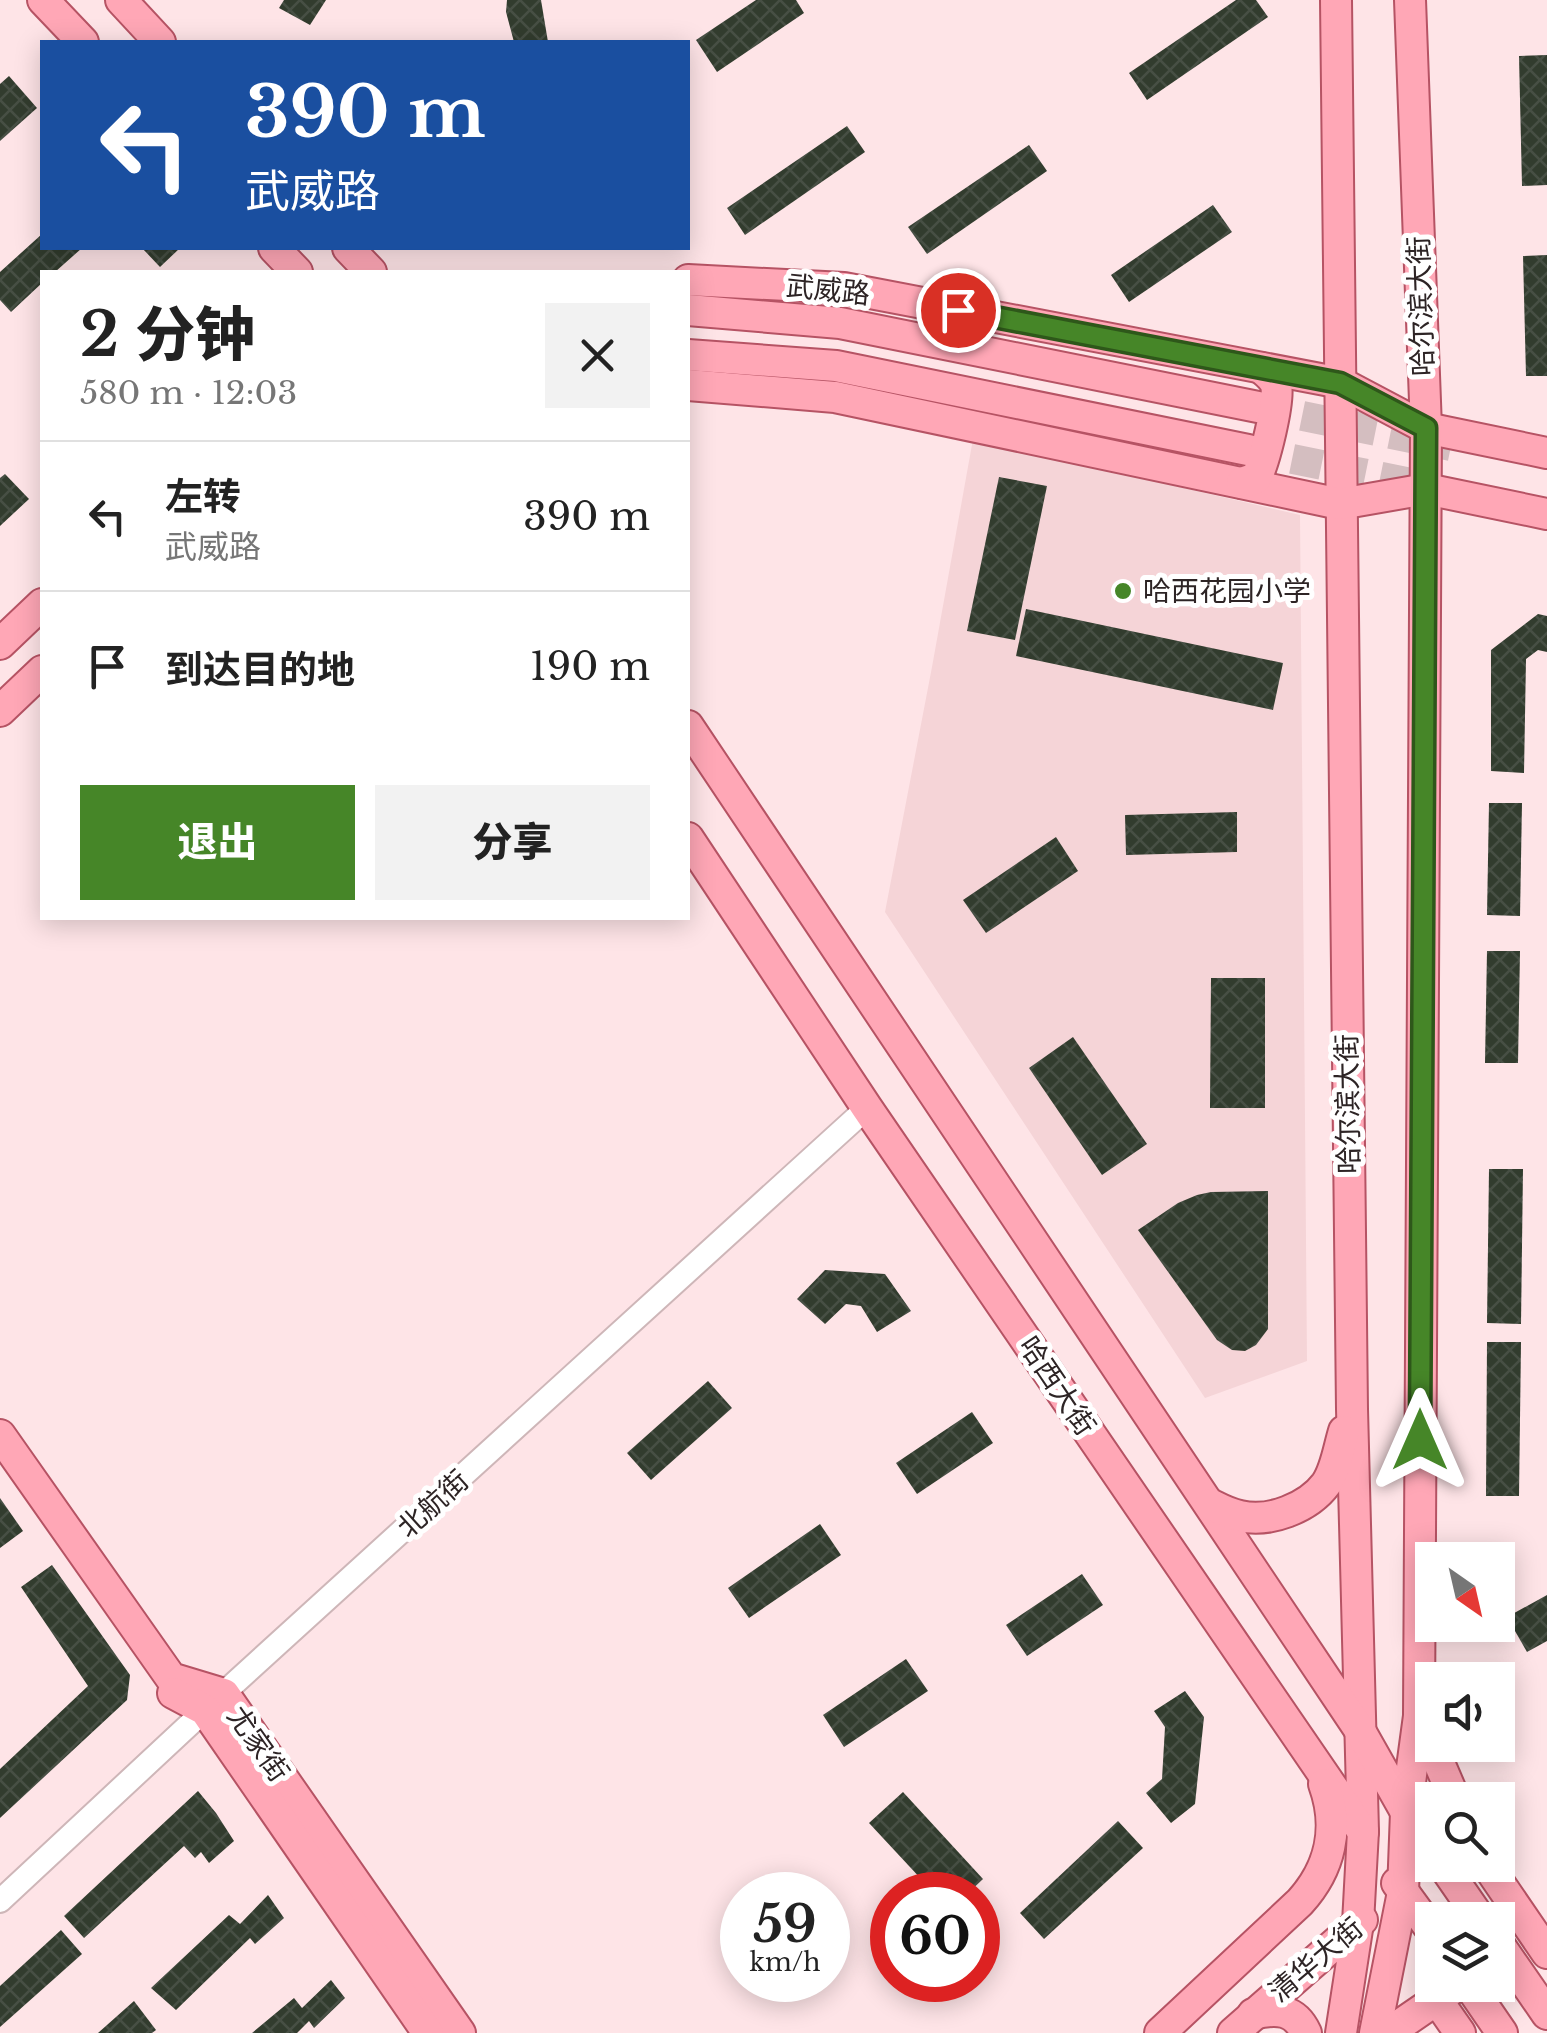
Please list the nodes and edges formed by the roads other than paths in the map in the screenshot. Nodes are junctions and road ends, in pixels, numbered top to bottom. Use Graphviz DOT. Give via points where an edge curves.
graph roads {
  1 [pos="43,0"];
  2 [pos="120,0"];
  3 [pos="1336,0"];
  4 [pos="1410,0"];
  5 [pos="80,40"];
  6 [pos="158,40"];
  7 [pos="276,250"];
  8 [pos="350,250"];
  9 [pos="295,270"];
  10 [pos="369,270"];
  11 [pos="690,280"];
  12 [pos="690,310"];
  13 [pos="690,354"];
  14 [pos="1260,368"];
  15 [pos="1340,383"];
  16 [pos="690,384"];
  17 [pos="1258,407"];
  18 [pos="1426,428"];
  19 [pos="1248,450"];
  20 [pos="1547,453"];
  21 [pos="1242,483"];
  22 [pos="1426,490"];
  23 [pos="1340,504"];
  24 [pos="1547,514"];
  25 [pos="40,606"];
  26 [pos="0,644"];
  27 [pos="40,673"];
  28 [pos="0,711"];
  29 [pos="690,729"];
  30 [pos="690,841"];
  31 [pos="867,1108"];
  32 [pos="1352,1409"];
  33 [pos="0,1435"];
  34 [pos="0,1458"];
  35 [pos="1210,1504"];
  36 [pos="1418,1662"];
  37 [pos="214,1702"];
  38 [pos="1359,1728"];
  39 [pos="1415,1740"];
  40 [pos="1318,1767"];
  41 [pos="1406,1812"];
  42 [pos="1415,1825"];
  43 [pos="1363,1832"];
  44 [pos="1499,1882"];
  45 [pos="1403,1892"];
  46 [pos="0,1900"];
  47 [pos="1415,1908"];
  48 [pos="1359,1910"];
  49 [pos="1547,1953"];
  50 [pos="1515,1968"];
  51 [pos="1428,2002"];
  52 [pos="1448,2002"];
  53 [pos="1481,2002"];
  54 [pos="1547,2014"];
  55 [pos="1243,2024"];
  56 [pos="428,2033"];
  57 [pos="460,2033"];
  58 [pos="1160,2033"];
  59 [pos="1209,2033"];
  60 [pos="1306,2033"];
  61 [pos="1341,2033"];
  62 [pos="1376,2033"];
  63 [pos="1388,2033"];
  64 [pos="1460,2033"];
  65 [pos="1502,2033"];
  1 -- 5 [label="main road"];
  2 -- 6 [label="main road"];
  3 -- 15 [label="main road, 哈尔滨大街"];
  4 -- 18 [label="main road, 哈尔滨大街"];
  7 -- 9 [label="main road"];
  8 -- 10 [label="main road"];
  11 -- 14 [label="main road, 武威路" via="844,288"];
  12 -- 17 [label="main road, 武威路" via="840,322"];
  13 -- 19 [label="main road" via="836,366"];
  14 -- 15 [label="main road, 武威路"];
  14 -- 21 [label="main road" via="1278,389 1263,465 1256,478"];
  15 -- 18 [label="main road, 武威路"];
  15 -- 23 [label="main road, 哈尔滨大街"];
  16 -- 21 [label="main road" via="835,397"];
  18 -- 20 [label="main road, 武威路"];
  18 -- 22 [label="main road, 哈尔滨大街"];
  21 -- 23 [label="main road"];
  22 -- 23 [label="main road"];
  22 -- 24 [label="main road"];
  22 -- 36 [label="main road, 哈尔滨大街"];
  23 -- 32 [label="main road, 哈尔滨大街"];
  25 -- 26 [label="main road"];
  27 -- 28 [label="main road"];
  29 -- 35 [label="main road"];
  30 -- 31 [label="main road, 哈西大街"];
  31 -- 37 [label="street, 北航街"];
  31 -- 40 [label="main road, 哈西大街"];
  32 -- 35 [label="main road" via="1328,1481 1313,1497 1268,1517 1244,1518"];
  32 -- 38 [label="main road, 哈尔滨大街"];
  33 -- 37 [label="main road, 尤家街" via="171,1678"];
  34 -- 37 [label="main road, 尤家街" via="164,1688"];
  35 -- 38 [label="main road"];
  37 -- 46 [label="street, 北航街"];
  37 -- 56 [label="main road, 尤家街"];
  37 -- 57 [label="main road, 尤家街"];
  38 -- 41 [label="main road"];
  38 -- 43 [label="main road, 哈尔滨大街"];
  39 -- 41 [label="main road, 哈尔滨大街"];
  40 -- 43 [label="main road, 哈西大街"];
  40 -- 58 [label="main road" via="1332,1820 1319,1878"];
  41 -- 42 [label="main road"];
  41 -- 45 [label="main road, 哈尔滨大街"];
  43 -- 45 [label="main road, 哈西大街"];
  43 -- 48 [label="main road, 哈尔滨大街"];
  44 -- 49 [label="main road"];
  45 -- 47 [label="main road, 哈西大街"];
  45 -- 48 [label="main road, 清华大街"];
  45 -- 62 [label="main road, 哈尔滨大街"];
  48 -- 55 [label="main road, 清华大街"];
  48 -- 59 [label="main road, 清华大街"];
  48 -- 61 [label="main road, 哈尔滨大街"];
  50 -- 54 [label="main road"];
  51 -- 63 [label="main road"];
  52 -- 64 [label="main road"];
  53 -- 65 [label="main road"];
  55 -- 60 [label="main road" via="1269,2010 1296,2017"];
}
